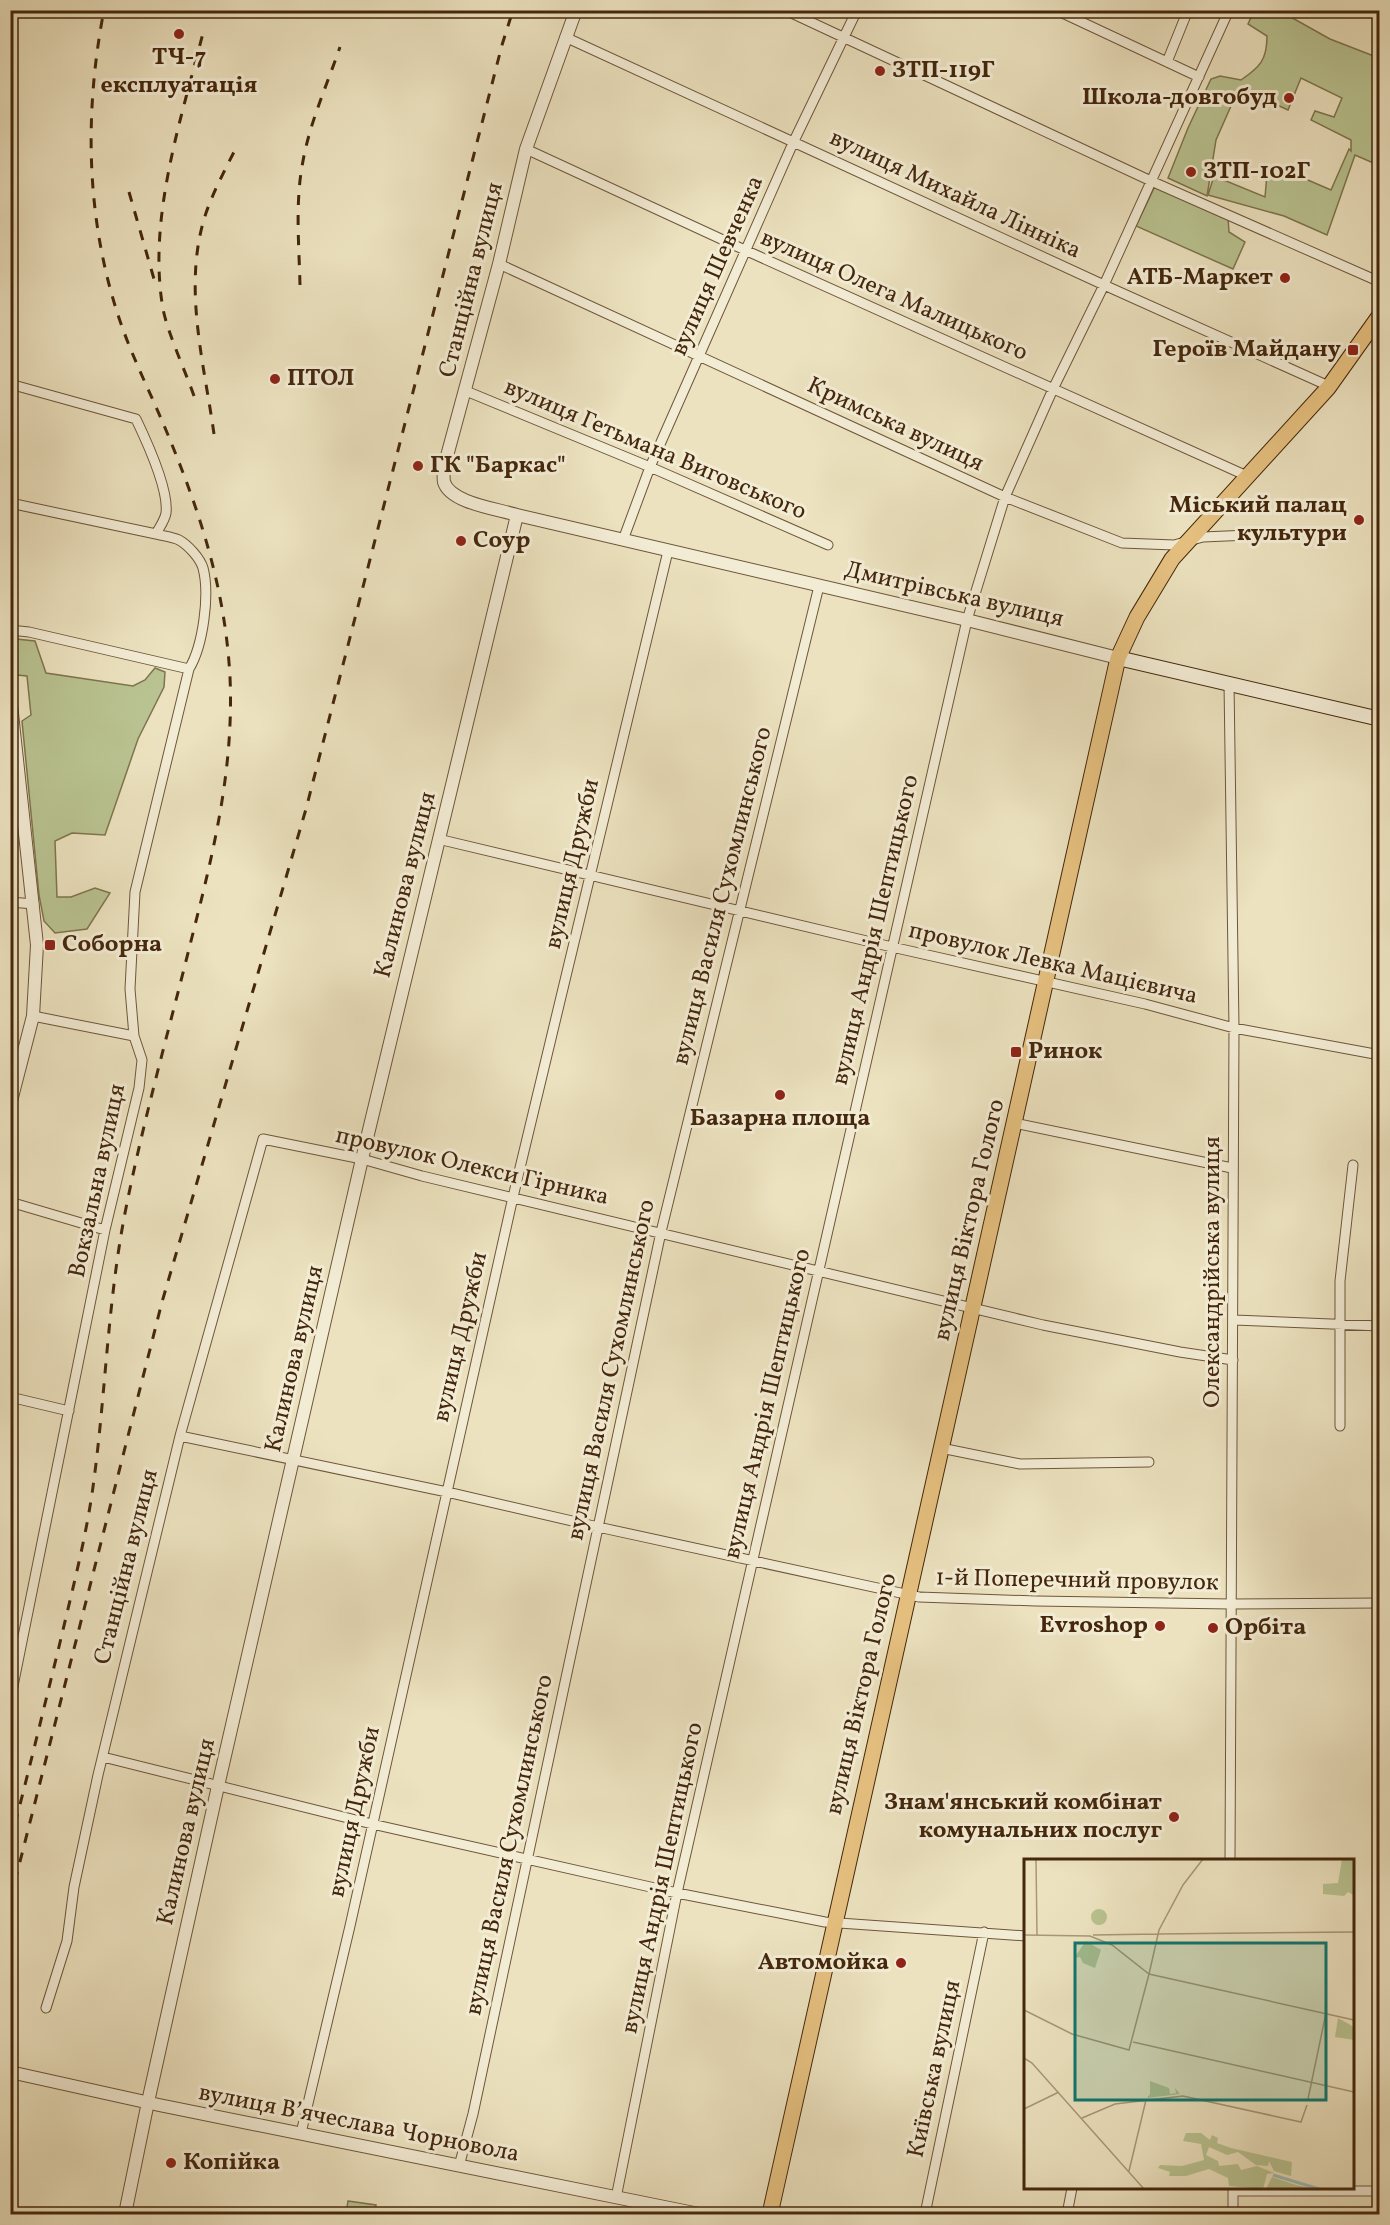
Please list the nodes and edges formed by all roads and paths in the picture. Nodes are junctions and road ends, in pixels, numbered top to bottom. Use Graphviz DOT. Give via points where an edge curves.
graph roads {
  1 [pos="576,10"];
  2 [pos="785,10"];
  3 [pos="857,10"];
  4 [pos="1056,10"];
  5 [pos="1188,10"];
  6 [pos="1229,10"];
  7 [pos="566,37"];
  8 [pos="843,38"];
  9 [pos="1167,62"];
  10 [pos="1199,77"];
  11 [pos="793,143"];
  12 [pos="526,149"];
  13 [pos="1152,181"];
  14 [pos="747,252"];
  15 [pos="499,264"];
  16 [pos="1380,282"];
  17 [pos="1104,285"];
  18 [pos="1380,315"];
  19 [pos="699,356"];
  20 [pos="10,384"];
  21 [pos="1328,388"];
  22 [pos="1053,389"];
  23 [pos="466,391"];
  24 [pos="651,467"];
  25 [pos="1247,476"];
  26 [pos="1005,497"];
  27 [pos="10,503"];
  28 [pos="518,514"];
  29 [pos="1292,532"];
  30 [pos="156,534"];
  31 [pos="623,540"];
  32 [pos="1186,542"];
  33 [pos="828,545"];
  34 [pos="668,551"];
  35 [pos="819,586"];
  36 [pos="967,620"];
  37 [pos="10,630"];
  38 [pos="1119,658"];
  39 [pos="189,669"];
  40 [pos="1229,683"];
  41 [pos="10,696"];
  42 [pos="1380,719"];
  43 [pos="438,839"];
  44 [pos="590,876"];
  45 [pos="10,902"];
  46 [pos="34,904"];
  47 [pos="739,910"];
  48 [pos="892,947"];
  49 [pos="1046,981"];
  50 [pos="33,1016"];
  51 [pos="1234,1028"];
  52 [pos="134,1036"];
  53 [pos="1380,1055"];
  54 [pos="10,1105"];
  55 [pos="1014,1123"];
  56 [pos="263,1139"];
  57 [pos="362,1160"];
  58 [pos="1353,1165"];
  59 [pos="1232,1168"];
  60 [pos="513,1197"];
  61 [pos="10,1202"];
  62 [pos="105,1230"];
  63 [pos="661,1232"];
  64 [pos="817,1272"];
  65 [pos="974,1307"];
  66 [pos="1234,1320"];
  67 [pos="1342,1324"];
  68 [pos="1380,1326"];
  69 [pos="1233,1360"];
  70 [pos="10,1397"];
  71 [pos="69,1411"];
  72 [pos="1340,1426"];
  73 [pos="180,1436"];
  74 [pos="941,1449"];
  75 [pos="294,1459"];
  76 [pos="1149,1462"];
  77 [pos="447,1492"];
  78 [pos="598,1527"];
  79 [pos="753,1561"];
  80 [pos="908,1595"];
  81 [pos="1380,1603"];
  82 [pos="1231,1604"];
  83 [pos="14,1667"];
  84 [pos="10,1701"];
  85 [pos="103,1757"];
  86 [pos="218,1786"];
  87 [pos="372,1824"];
  88 [pos="527,1858"];
  89 [pos="1230,1859"];
  90 [pos="678,1893"];
  91 [pos="834,1923"];
  92 [pos="984,1932"];
  93 [pos="1024,1936"];
  94 [pos="46,2008"];
  95 [pos="10,2072"];
  96 [pos="148,2102"];
  97 [pos="301,2133"];
  98 [pos="459,2166"];
  99 [pos="1072,2189"];
  100 [pos="1233,2189"];
  101 [pos="1380,2191"];
  102 [pos="616,2198"];
  103 [pos="125,2214"];
  104 [pos="699,2214"];
  105 [pos="770,2214"];
  106 [pos="925,2214"];
  107 [pos="1067,2214"];
  108 [pos="1233,2214"];
  1 -- 7 [label="street, Станційна вулиця"];
  2 -- 8 [label="street"];
  3 -- 8 [label="street, вулиця Шевченка"];
  4 -- 9 [label="street"];
  5 -- 9 [label="street"];
  6 -- 10 [label="street, вулиця Андрія Шептицького"];
  7 -- 11 [label="street, вулиця Михайла Лінніка"];
  7 -- 12 [label="street, Станційна вулиця"];
  8 -- 11 [label="street, вулиця Шевченка"];
  8 -- 13 [label="street"];
  9 -- 10 [label="street"];
  10 -- 13 [label="street, вулиця Андрія Шептицького"];
  11 -- 14 [label="street, вулиця Шевченка"];
  11 -- 17 [label="street, вулиця Михайла Лінніка"];
  12 -- 14 [label="street, вулиця Олега Малицького"];
  12 -- 15 [label="street, Станційна вулиця"];
  13 -- 16 [label="street"];
  13 -- 17 [label="street, вулиця Андрія Шептицького"];
  14 -- 19 [label="street, вулиця Шевченка"];
  14 -- 22 [label="street, вулиця Олега Малицького"];
  15 -- 19 [label="street, Кримська вулиця"];
  15 -- 23 [label="street, Станційна вулиця"];
  17 -- 21 [label="street, вулиця Михайла Лінніка"];
  17 -- 22 [label="street, вулиця Андрія Шептицького"];
  18 -- 21 [label="main road, вулиця Віктора Голого"];
  19 -- 24 [label="street, вулиця Шевченка"];
  19 -- 26 [label="street, Кримська вулиця"];
  20 -- 30 [label="street" via="136,419 165,494 166,515"];
  21 -- 25 [label="main road, вулиця Віктора Голого"];
  22 -- 25 [label="street, вулиця Олега Малицького"];
  22 -- 26 [label="street, вулиця Андрія Шептицького"];
  23 -- 24 [label="street, вулиця Гетьмана Виговського"];
  23 -- 28 [label="street, Станційна вулиця" via="444,467 444,483 458,497"];
  24 -- 31 [label="street, вулиця Шевченка"];
  24 -- 33 [label="street, вулиця Гетьмана Виговського"];
  25 -- 32 [label="main road, вулиця Віктора Голого"];
  26 -- 32 [label="street, Кримська вулиця" via="1122,543"];
  26 -- 36 [label="street, вулиця Андрія Шептицького"];
  27 -- 30 [label="street, Вокзальна вулиця"];
  28 -- 31 [label="street, Дмитрівська вулиця"];
  28 -- 43 [label="street, Калинова вулиця"];
  29 -- 32 [label="street, Кримська вулиця" via="1203,537"];
  30 -- 39 [label="street, Вокзальна вулиця" via="178,540 192,551 202,567 204,620"];
  31 -- 34 [label="street, Дмитрівська вулиця"];
  32 -- 38 [label="main road, вулиця Віктора Голого" via="1148,597"];
  34 -- 35 [label="street, Дмитрівська вулиця"];
  34 -- 44 [label="street, вулиця Дружби"];
  35 -- 36 [label="street, Дмитрівська вулиця"];
  35 -- 47 [label="street, вулиця Василя Сухомлинського"];
  36 -- 38 [label="street, Дмитрівська вулиця"];
  36 -- 48 [label="street, вулиця Андрія Шептицького"];
  37 -- 39 [label="street"];
  38 -- 40 [label="main road, Дмитрівська вулиця"];
  38 -- 49 [label="main road, вулиця Віктора Голого"];
  39 -- 52 [label="street, Вокзальна вулиця" via="135,892 130,989"];
  40 -- 42 [label="main road, Дмитрівська вулиця"];
  40 -- 51 [label="street, Олександрійська вулиця"];
  41 -- 46 [label="street"];
  43 -- 44 [label="street, провулок Левка Мацієвича"];
  43 -- 57 [label="street, Калинова вулиця"];
  44 -- 47 [label="street, провулок Левка Мацієвича"];
  44 -- 60 [label="street, вулиця Дружби"];
  45 -- 46 [label="street"];
  46 -- 50 [label="street" via="37,962"];
  47 -- 48 [label="street, провулок Левка Мацієвича"];
  47 -- 63 [label="street, вулиця Василя Сухомлинського"];
  48 -- 49 [label="street, провулок Левка Мацієвича"];
  48 -- 64 [label="street, вулиця Андрія Шептицького"];
  49 -- 51 [label="street, провулок Левка Мацієвича"];
  49 -- 55 [label="main road, вулиця Віктора Голого"];
  50 -- 52 [label="street"];
  50 -- 54 [label="street"];
  51 -- 53 [label="street, провулок Левка Мацієвича"];
  51 -- 59 [label="street, Олександрійська вулиця"];
  52 -- 62 [label="street, Вокзальна вулиця" via="142,1060 139,1088"];
  55 -- 59 [label="street"];
  55 -- 65 [label="main road, вулиця Віктора Голого"];
  56 -- 57 [label="street, провулок Олекси Гірника"];
  56 -- 73 [label="street, Станційна вулиця"];
  57 -- 60 [label="street, провулок Олекси Гірника"];
  57 -- 75 [label="street, Калинова вулиця"];
  58 -- 67 [label="street" via="1340,1281"];
  59 -- 66 [label="street, Олександрійська вулиця"];
  60 -- 63 [label="street, провулок Олекси Гірника"];
  60 -- 77 [label="street, вулиця Дружби"];
  61 -- 62 [label="street"];
  62 -- 71 [label="street, Вокзальна вулиця"];
  63 -- 64 [label="street, провулок Олекси Гірника"];
  63 -- 78 [label="street, вулиця Василя Сухомлинського"];
  64 -- 65 [label="street, провулок Олекси Гірника"];
  64 -- 79 [label="street, вулиця Андрія Шептицького"];
  65 -- 69 [label="street, провулок Олекси Гірника" via="1043,1325"];
  65 -- 74 [label="main road, вулиця Віктора Голого"];
  66 -- 67 [label="street"];
  66 -- 69 [label="street, Олександрійська вулиця"];
  67 -- 68 [label="street"];
  67 -- 72 [label="street"];
  69 -- 82 [label="street, Олександрійська вулиця"];
  70 -- 71 [label="street"];
  71 -- 83 [label="street, Вокзальна вулиця"];
  73 -- 75 [label="street, 1-й Поперечний провулок"];
  73 -- 85 [label="street, Станційна вулиця"];
  74 -- 76 [label="street" via="1020,1464"];
  74 -- 80 [label="main road, вулиця Віктора Голого"];
  75 -- 77 [label="street, 1-й Поперечний провулок"];
  75 -- 86 [label="street, Калинова вулиця"];
  77 -- 78 [label="street, 1-й Поперечний провулок"];
  77 -- 87 [label="street, вулиця Дружби"];
  78 -- 79 [label="street, 1-й Поперечний провулок"];
  78 -- 88 [label="street, вулиця Василя Сухомлинського"];
  79 -- 80 [label="street, 1-й Поперечний провулок"];
  79 -- 90 [label="street, вулиця Андрія Шептицького"];
  80 -- 82 [label="street, 1-й Поперечний провулок" via="1036,1602"];
  80 -- 91 [label="main road, вулиця Віктора Голого"];
  81 -- 82 [label="street, 1-й Поперечний провулок"];
  82 -- 89 [label="street, Олександрійська вулиця"];
  83 -- 84 [label="street, Вокзальна вулиця"];
  85 -- 86 [label="street"];
  85 -- 94 [label="street, Станційна вулиця" via="74,1887 67,1941"];
  86 -- 87 [label="street"];
  86 -- 96 [label="street, Калинова вулиця"];
  87 -- 88 [label="street"];
  87 -- 97 [label="street, вулиця Дружби"];
  88 -- 90 [label="street"];
  88 -- 98 [label="street, вулиця Василя Сухомлинського"];
  90 -- 91 [label="street"];
  90 -- 102 [label="street, вулиця Андрія Шептицького"];
  91 -- 92 [label="street"];
  91 -- 105 [label="main road, вулиця Віктора Голого"];
  92 -- 93 [label="street"];
  92 -- 106 [label="street, Київська вулиця"];
  95 -- 96 [label="street, вулиця Вʼячеслава Чорновола"];
  96 -- 97 [label="street, вулиця Вʼячеслава Чорновола"];
  96 -- 103 [label="street, Калинова вулиця"];
  97 -- 98 [label="street, вулиця Вʼячеслава Чорновола"];
  98 -- 102 [label="street, вулиця Вʼячеслава Чорновола"];
  99 -- 107 [label="street"];
  100 -- 101 [label="street"];
  100 -- 108 [label="street"];
  102 -- 104 [label="street, вулиця Вʼячеслава Чорновола"];
}
